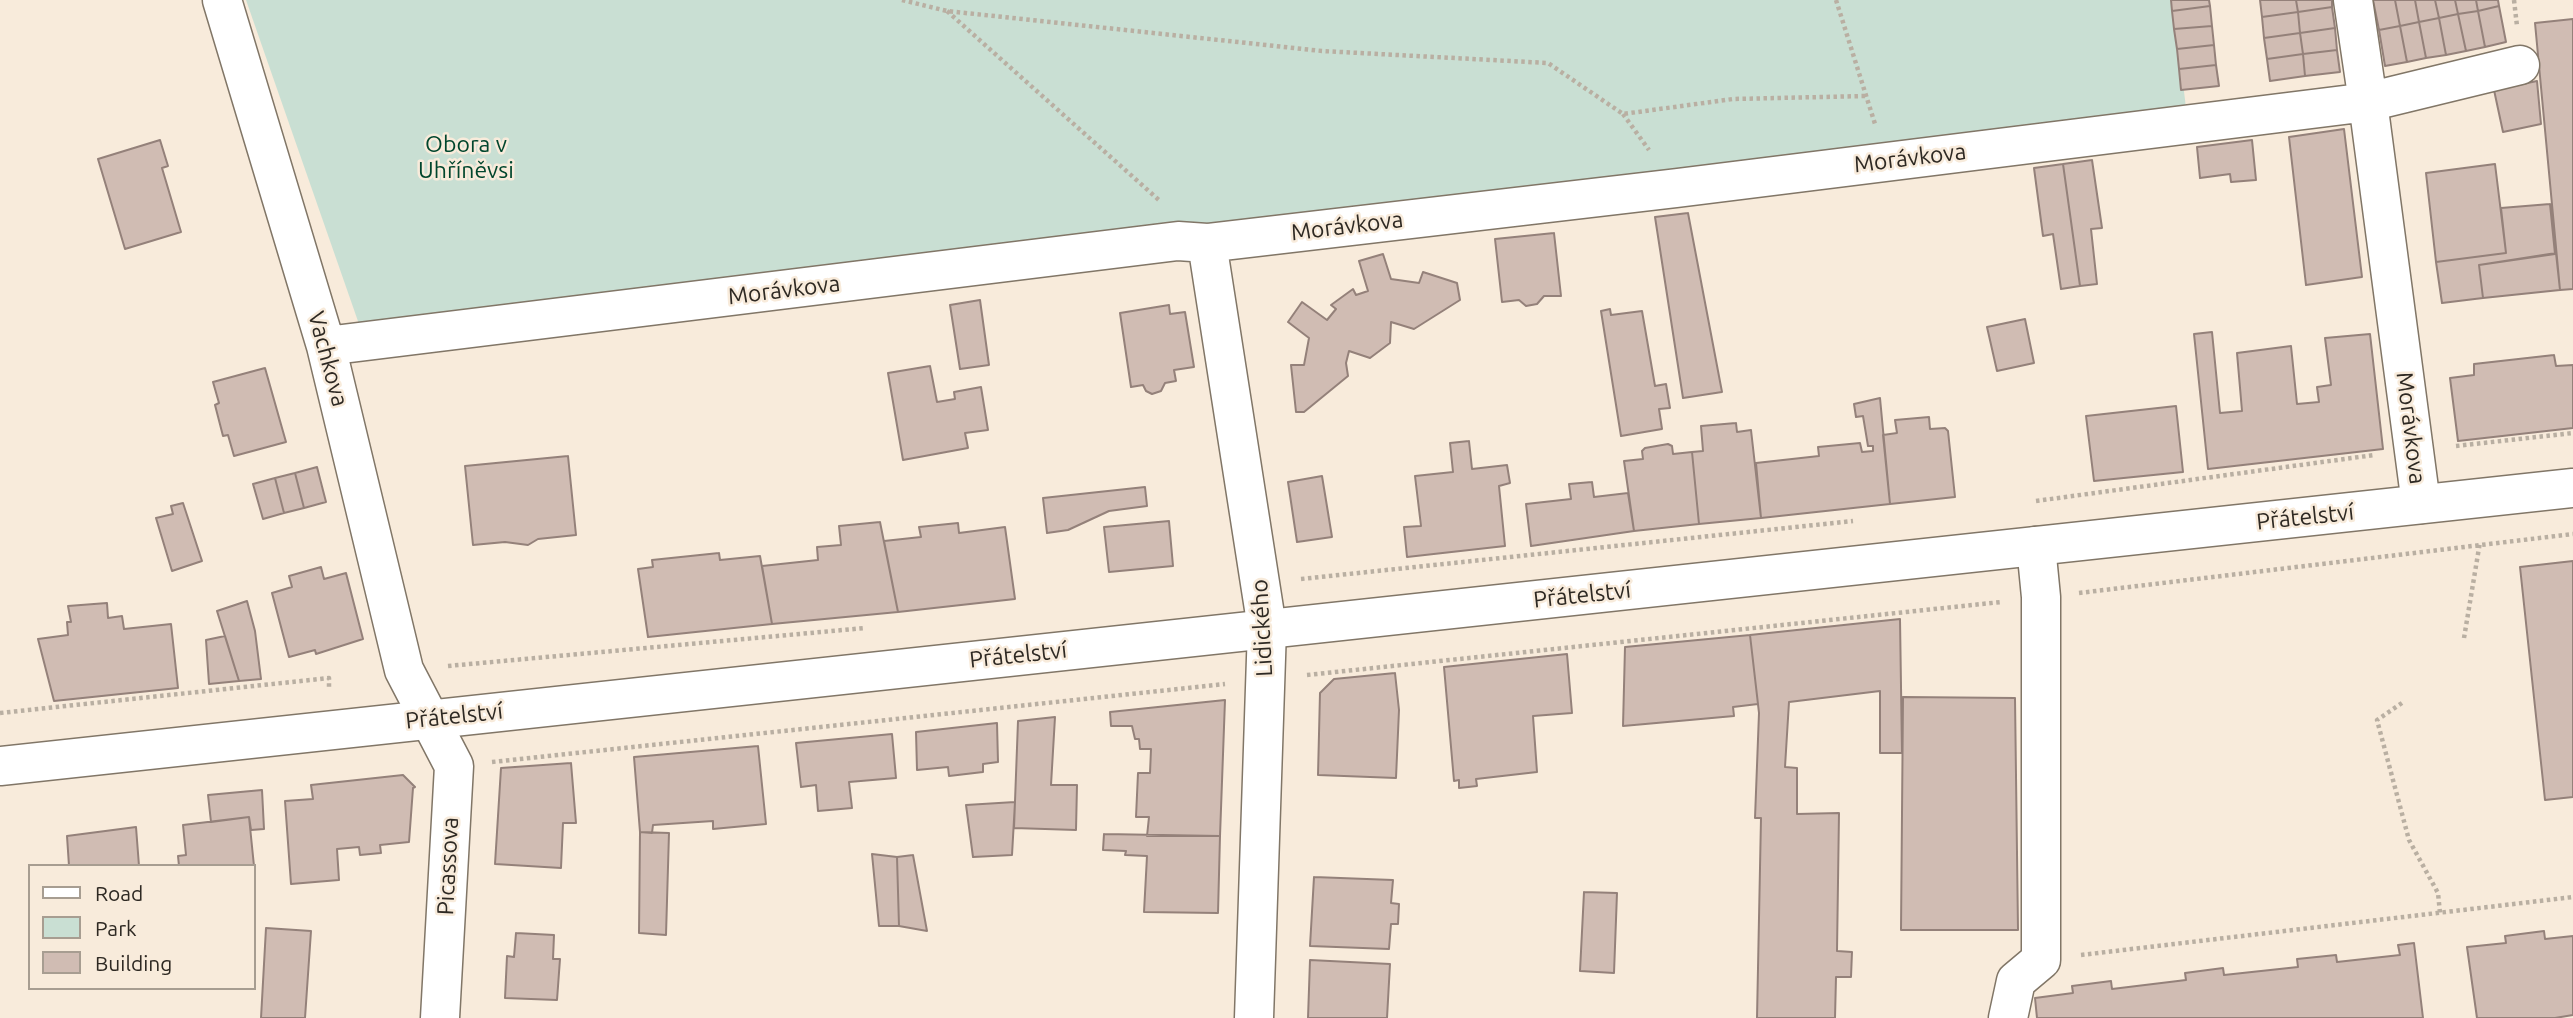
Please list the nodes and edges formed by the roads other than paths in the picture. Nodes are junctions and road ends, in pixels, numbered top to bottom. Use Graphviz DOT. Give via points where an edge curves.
graph roads {
  1 [pos="222,0"];
  2 [pos="2353,0"];
  3 [pos="2520,65"];
  4 [pos="2368,103"];
  5 [pos="1207,243"];
  6 [pos="326,346"];
  7 [pos="2573,488"];
  8 [pos="2421,504"];
  9 [pos="2036,546"];
  10 [pos="1267,628"];
  11 [pos="430,719"];
  12 [pos="0,765"];
  13 [pos="440,1018"];
  14 [pos="1254,1018"];
  15 [pos="2008,1018"];
  1 -- 6 [label="street, Vachkova"];
  2 -- 4 [label="street"];
  3 -- 4 [label="street, Morávkova"];
  4 -- 5 [label="street, Morávkova"];
  4 -- 8 [label="street, Morávkova"];
  5 -- 6 [label="street, Morávkova" via="1164,243"];
  5 -- 10 [label="street, Lidického"];
  6 -- 11 [label="street, Vachkova" via="404,670"];
  7 -- 8 [label="street, Přátelství"];
  8 -- 9 [label="street, Přátelství"];
  9 -- 10 [label="street, Přátelství"];
  9 -- 15 [label="street" via="2042,960 2016,981"];
  10 -- 11 [label="street, Přátelství"];
  10 -- 14 [label="street, Lidického"];
  11 -- 12 [label="street, Přátelství"];
  11 -- 13 [label="street, Picassova" via="454,766"];
}
